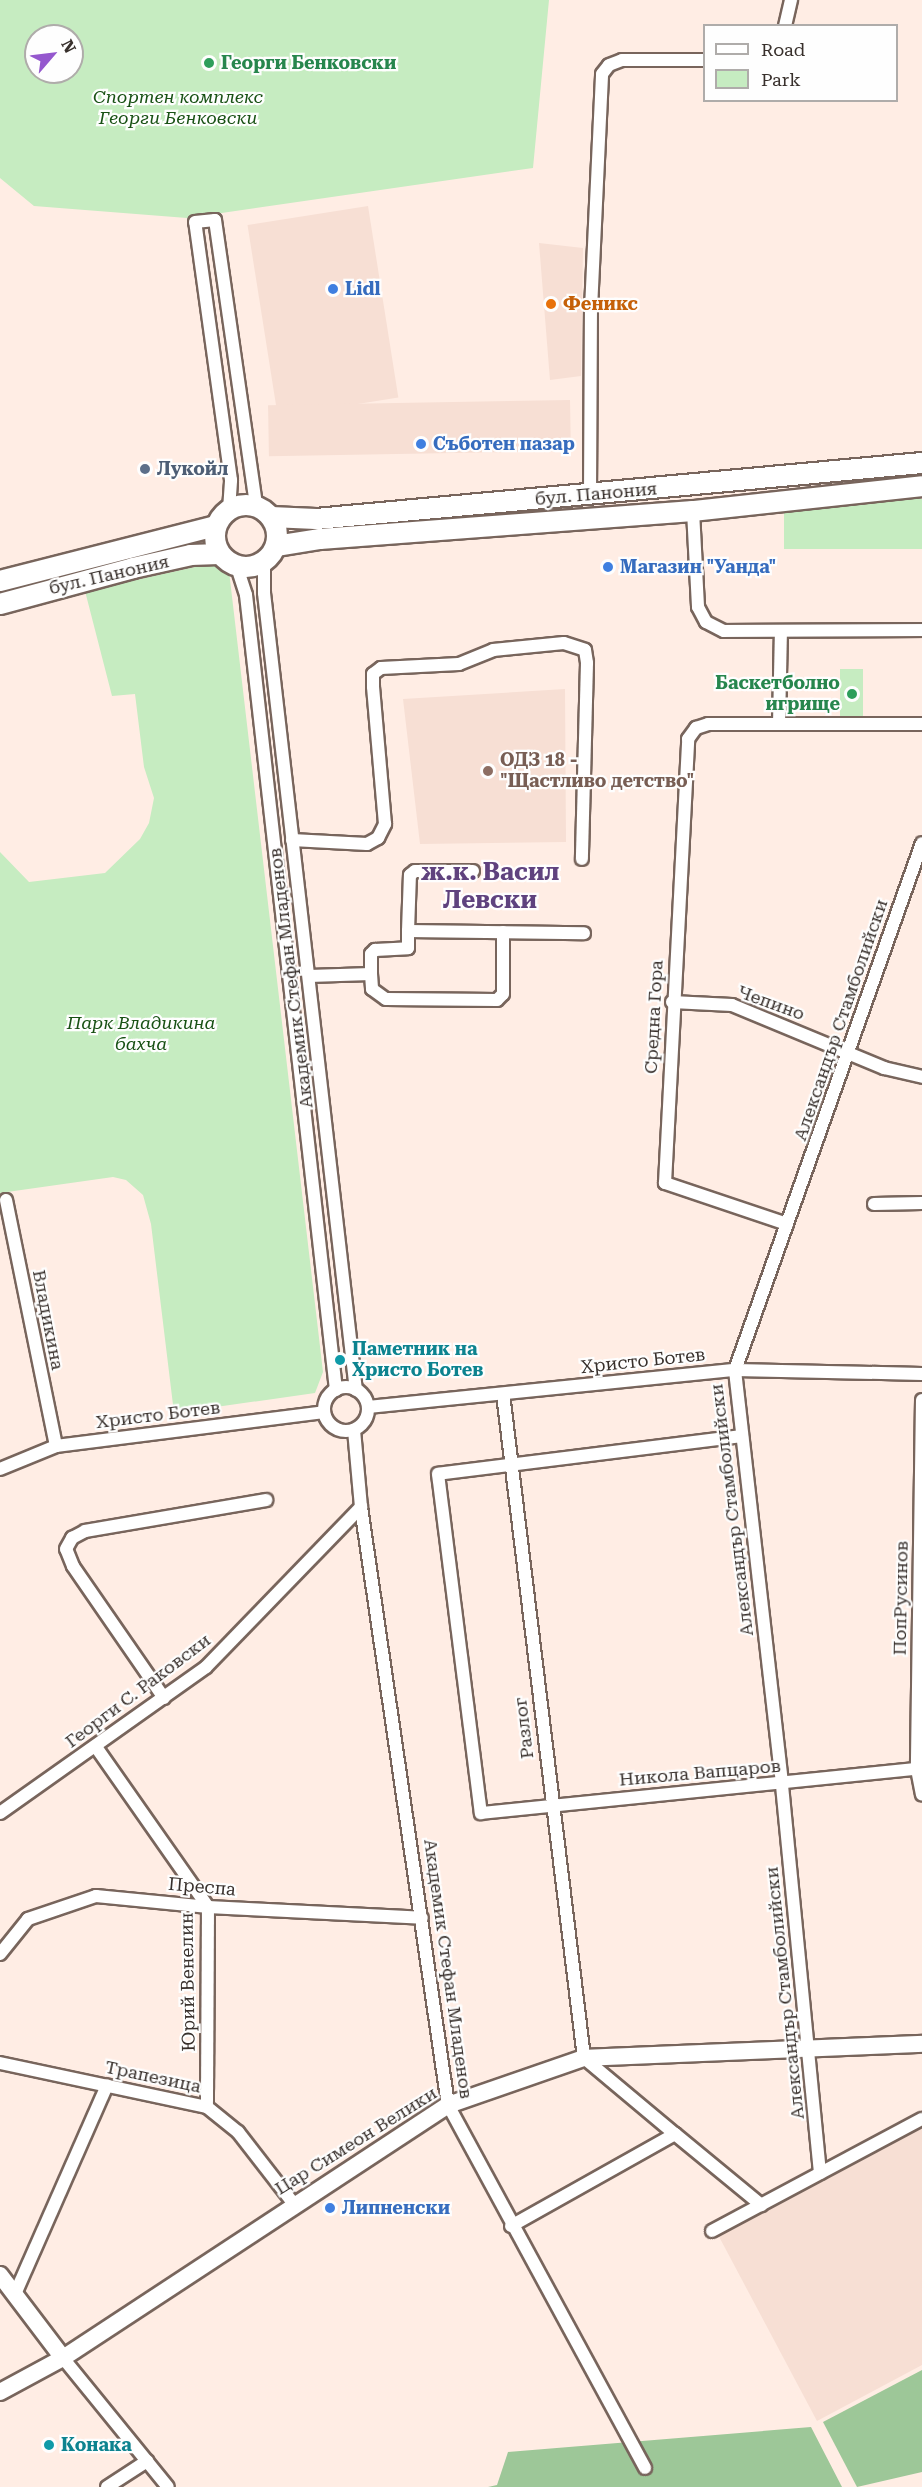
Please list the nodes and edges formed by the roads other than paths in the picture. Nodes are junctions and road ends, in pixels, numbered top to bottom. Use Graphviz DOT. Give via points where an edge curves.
graph roads {
  1 [pos="791,0"];
  2 [pos="785,24"];
  3 [pos="703,60"];
  4 [pos="922,464"];
  5 [pos="922,486"];
  6 [pos="590,495"];
  7 [pos="229,510"];
  8 [pos="263,512"];
  9 [pos="693,512"];
  10 [pos="215,526"];
  11 [pos="276,546"];
  12 [pos="219,554"];
  13 [pos="264,562"];
  14 [pos="237,567"];
  15 [pos="0,581"];
  16 [pos="0,604"];
  17 [pos="922,630"];
  18 [pos="780,631"];
  19 [pos="779,724"];
  20 [pos="922,724"];
  21 [pos="292,840"];
  22 [pos="922,843"];
  23 [pos="582,859"];
  24 [pos="473,871"];
  25 [pos="408,931"];
  26 [pos="503,932"];
  27 [pos="584,933"];
  28 [pos="371,974"];
  29 [pos="309,976"];
  30 [pos="672,1002"];
  31 [pos="850,1054"];
  32 [pos="922,1077"];
  33 [pos="6,1200"];
  34 [pos="922,1203"];
  35 [pos="874,1204"];
  36 [pos="787,1224"];
  37 [pos="735,1370"];
  38 [pos="922,1374"];
  39 [pos="356,1389"];
  40 [pos="336,1390"];
  41 [pos="503,1394"];
  42 [pos="922,1400"];
  43 [pos="368,1407"];
  44 [pos="324,1412"];
  45 [pos="354,1430"];
  46 [pos="742,1436"];
  47 [pos="56,1446"];
  48 [pos="511,1464"];
  49 [pos="0,1469"];
  50 [pos="266,1500"];
  51 [pos="361,1507"];
  52 [pos="164,1698"];
  53 [pos="96,1747"];
  54 [pos="919,1768"];
  55 [pos="782,1783"];
  56 [pos="922,1795"];
  57 [pos="551,1805"];
  58 [pos="0,1813"];
  59 [pos="208,1907"];
  60 [pos="422,1918"];
  61 [pos="0,1953"];
  62 [pos="922,2044"];
  63 [pos="810,2049"];
  64 [pos="584,2058"];
  65 [pos="0,2063"];
  66 [pos="107,2085"];
  67 [pos="448,2105"];
  68 [pos="207,2107"];
  69 [pos="922,2119"];
  70 [pos="675,2133"];
  71 [pos="820,2173"];
  72 [pos="293,2203"];
  73 [pos="761,2205"];
  74 [pos="511,2226"];
  75 [pos="712,2231"];
  76 [pos="0,2275"];
  77 [pos="15,2294"];
  78 [pos="63,2358"];
  79 [pos="0,2392"];
  80 [pos="147,2461"];
  81 [pos="645,2468"];
  82 [pos="107,2487"];
  83 [pos="168,2487"];
  1 -- 2 [label="street"];
  3 -- 6 [label="street" via="622,60 609,65 602,74 591,309"];
  4 -- 6 [label="main road, бул. Панония"];
  5 -- 9 [label="main road, бул. Панония"];
  6 -- 8 [label="main road, бул. Панония" via="316,519"];
  7 -- 8 [label="main road, бул. Панония"];
  7 -- 8 [label="street" via="231,480 195,222 215,220"];
  7 -- 10 [label="main road"];
  8 -- 11 [label="main road" via="277,531"];
  9 -- 11 [label="main road, бул. Панония" via="320,539"];
  9 -- 18 [label="street" via="697,599 706,622 724,631"];
  10 -- 12 [label="main road"];
  10 -- 15 [label="main road, бул. Панония"];
  11 -- 13 [label="main road"];
  12 -- 14 [label="main road"];
  12 -- 16 [label="main road, бул. Панония" via="191,555 133,568"];
  13 -- 14 [label="main road" via="251,568"];
  13 -- 21 [label="street, Академик Стефан Младенов"];
  14 -- 40 [label="street, Академик Стефан Младенов" via="246,595"];
  17 -- 18 [label="street"];
  18 -- 19 [label="street"];
  19 -- 20 [label="street"];
  19 -- 30 [label="street, Средна Гора" via="708,724 696,728 688,739"];
  21 -- 23 [label="street" via="367,844 378,838 385,824 373,687 374,674 381,668 459,664 493,650 564,643 585,650"];
  21 -- 29 [label="street, Академик Стефан Младенов"];
  22 -- 31 [label="street, Александър Стамболийски"];
  24 -- 25 [label="street" via="415,871 410,875"];
  25 -- 26 [label="street"];
  25 -- 28 [label="street" via="408,948 375,950 371,954"];
  26 -- 27 [label="street"];
  26 -- 28 [label="street" via="503,994 497,999 386,999 372,989"];
  28 -- 29 [label="street"];
  29 -- 39 [label="street, Академик Стефан Младенов"];
  30 -- 31 [label="street, Чепино" via="732,1005"];
  30 -- 36 [label="street, Средна Гора" via="665,1183"];
  31 -- 32 [label="street, Чепино"];
  31 -- 36 [label="street, Александър Стамболийски"];
  33 -- 47 [label="street, Владикина"];
  34 -- 35 [label="street"];
  36 -- 37 [label="street, Александър Стамболийски"];
  37 -- 38 [label="street, Христо Ботев"];
  37 -- 41 [label="street, Христо Ботев"];
  37 -- 46 [label="street, Александър Стамболийски"];
  39 -- 40 [label="street"];
  39 -- 43 [label="street"];
  40 -- 44 [label="street" via="327,1398"];
  41 -- 43 [label="street, Христо Ботев"];
  41 -- 48 [label="street, Разлог"];
  42 -- 54 [label="street, ПопРусинов"];
  43 -- 45 [label="street" via="364,1423"];
  44 -- 45 [label="street" via="337,1430"];
  44 -- 47 [label="street, Христо Ботев"];
  45 -- 51 [label="street, Академик Стефан Младенов"];
  46 -- 48 [label="street"];
  46 -- 55 [label="street, Александър Стамболийски"];
  47 -- 49 [label="street, Христо Ботев"];
  48 -- 57 [label="street, Разлог"];
  48 -- 57 [label="street, Никола Вапцаров" via="438,1474 481,1813"];
  50 -- 52 [label="street" via="85,1531 72,1538 66,1549 73,1566"];
  51 -- 52 [label="street, Георги С. Раковски" via="206,1667"];
  51 -- 60 [label="street, Академик Стефан Младенов"];
  52 -- 53 [label="street, Георги С. Раковски"];
  53 -- 58 [label="street, Георги С. Раковски"];
  53 -- 59 [label="street, Юрий Венелин"];
  54 -- 55 [label="street, Никола Вапцаров"];
  54 -- 56 [label="street, ПопРусинов"];
  55 -- 57 [label="street, Никола Вапцаров"];
  55 -- 63 [label="street, Александър Стамболийски"];
  57 -- 64 [label="street, Разлог"];
  59 -- 60 [label="street, Преспа"];
  59 -- 61 [label="street, Преспа" via="96,1896 28,1919"];
  59 -- 68 [label="street, Юрий Венелин"];
  60 -- 67 [label="street, Академик Стефан Младенов"];
  62 -- 63 [label="street, Цар Симеон Велики"];
  63 -- 64 [label="street, Цар Симеон Велики"];
  63 -- 71 [label="street, Александър Стамболийски"];
  64 -- 67 [label="street, Цар Симеон Велики"];
  64 -- 70 [label="street"];
  65 -- 66 [label="street, Трапезица"];
  66 -- 68 [label="street, Трапезица"];
  66 -- 77 [label="street"];
  67 -- 72 [label="street, Цар Симеон Велики"];
  67 -- 74 [label="street, Академик Стефан Младенов"];
  68 -- 72 [label="street, Трапезица" via="238,2132"];
  69 -- 71 [label="street"];
  70 -- 73 [label="street"];
  70 -- 74 [label="street"];
  71 -- 73 [label="street"];
  72 -- 78 [label="street, Цар Симеон Велики"];
  73 -- 75 [label="street"];
  74 -- 81 [label="street, Академик Стефан Младенов"];
  76 -- 77 [label="street"];
  77 -- 78 [label="street"];
  78 -- 79 [label="street, Цар Симеон Велики"];
  78 -- 80 [label="street"];
  80 -- 82 [label="street"];
  80 -- 83 [label="street"];
}
